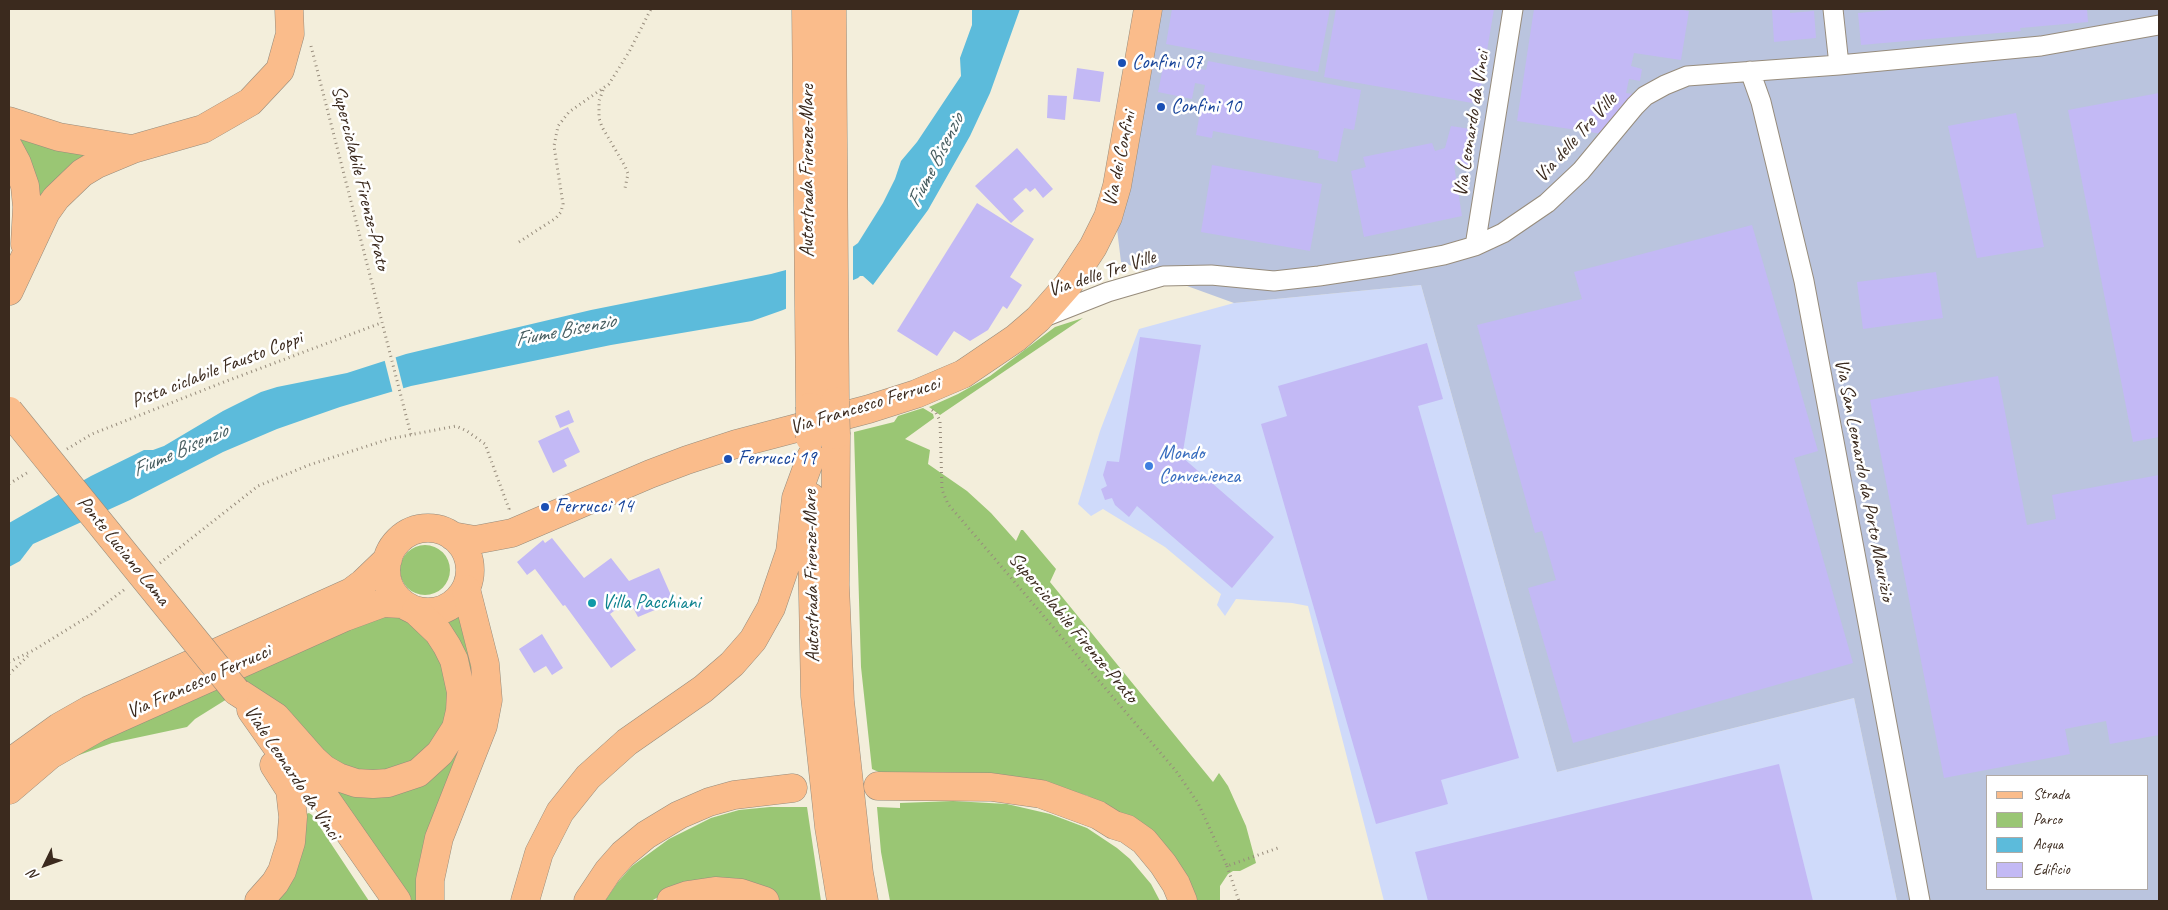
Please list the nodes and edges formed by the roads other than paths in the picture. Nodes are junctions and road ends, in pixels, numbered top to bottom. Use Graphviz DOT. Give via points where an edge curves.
graph roads {
  1 [pos="289,9"];
  2 [pos="806,9"];
  3 [pos="832,9"];
  4 [pos="1148,9"];
  5 [pos="1513,9"];
  6 [pos="1834,9"];
  7 [pos="2159,26"];
  8 [pos="1839,65"];
  9 [pos="1750,71"];
  10 [pos="9,121"];
  11 [pos="9,148"];
  12 [pos="133,149"];
  13 [pos="1476,246"];
  14 [pos="21,265"];
  15 [pos="9,291"];
  16 [pos="1038,319"];
  17 [pos="823,404"];
  18 [pos="9,411"];
  19 [pos="819,443"];
  20 [pos="507,525"];
  21 [pos="452,536"];
  22 [pos="388,559"];
  23 [pos="468,581"];
  24 [pos="409,607"];
  25 [pos="236,691"];
  26 [pos="9,763"];
  27 [pos="878,786"];
  28 [pos="793,788"];
  29 [pos="9,790"];
  30 [pos="1114,825"];
  31 [pos="859,873"];
  32 [pos="259,901"];
  33 [pos="377,901"];
  34 [pos="397,901"];
  35 [pos="430,901"];
  36 [pos="525,901"];
  37 [pos="588,901"];
  38 [pos="671,901"];
  39 [pos="765,901"];
  40 [pos="841,901"];
  41 [pos="864,901"];
  42 [pos="870,901"];
  43 [pos="1169,901"];
  44 [pos="1183,901"];
  45 [pos="1920,901"];
  1 -- 12 [label="main road" via="290,34 280,70 250,102 203,129"];
  2 -- 17 [label="main road, Autostrada Firenze-Mare" via="809,314"];
  3 -- 17 [label="main road, Autostrada Firenze-Mare" via="835,303"];
  4 -- 16 [label="main road, Via dei Confini" via="1117,186 1108,217 1076,274"];
  5 -- 13 [label="street, Via Leonardo da Vinci"];
  6 -- 8 [label="street"];
  7 -- 8 [label="street, Via delle Tre Ville" via="2041,46"];
  8 -- 9 [label="street, Via delle Tre Ville"];
  9 -- 13 [label="street, Via delle Tre Ville" via="1693,75 1656,89 1634,106 1559,193 1519,223"];
  9 -- 45 [label="street, Via San Leonardo da Porto Maurizio" via="1761,102 1804,281"];
  10 -- 12 [label="main road" via="59,137"];
  11 -- 14 [label="main road" via="25,186 27,237"];
  12 -- 14 [label="main road" via="97,164 68,184 46,212"];
  13 -- 16 [label="street, Via delle Tre Ville" via="1408,262 1274,281 1211,275 1163,276 1108,292"];
  14 -- 15 [label="main road"];
  16 -- 20 [label="main road, Via Francesco Ferrucci" via="975,366 934,387 869,409 736,444"];
  17 -- 19 [label="main road, Autostrada Firenze-Mare, bridge"];
  18 -- 25 [label="main road, Ponte Luciano Lama, bridge"];
  19 -- 31 [label="main road, Autostrada Firenze-Mare" via="835,585 840,701"];
  19 -- 36 [label="main road" via="796,498 790,552 771,608 753,640 703,689 627,742 588,778 560,812 539,854"];
  19 -- 40 [label="main road, Autostrada Firenze-Mare" via="815,696 829,827"];
  20 -- 21 [label="main road, Via Francesco Ferrucci" via="475,540"];
  20 -- 23 [label="main road, Via Francesco Ferrucci"];
  21 -- 22 [label="main road, Via Francesco Ferrucci" via="429,528 415,530 394,546"];
  21 -- 23 [label="main road" via="469,559"];
  22 -- 24 [label="main road" via="389,583 394,594"];
  22 -- 26 [label="main road, Via Francesco Ferrucci" via="351,592 89,710"];
  23 -- 24 [label="main road, Via Francesco Ferrucci" via="460,598 440,611 428,612"];
  23 -- 35 [label="main road" via="485,664 488,700 483,726 439,838 431,872"];
  24 -- 25 [label="main road" via="438,632 447,646 454,660 461,692 456,728 440,754 418,773 388,783 373,784 338,777 314,760 276,717"];
  24 -- 29 [label="main road, Via Francesco Ferrucci" via="383,603 352,614 97,728 50,755"];
  25 -- 32 [label="main road" via="253,735 290,790 292,806 287,859 275,883"];
  25 -- 33 [label="main road, Viale Leonardo da Vinci" via="297,774"];
  25 -- 34 [label="main road, Viale Leonardo da Vinci" via="305,766"];
  27 -- 30 [label="main road" via="990,787 1041,794 1098,814"];
  28 -- 37 [label="main road" via="734,795 679,815 623,854"];
  30 -- 43 [label="main road" via="1147,865"];
  30 -- 44 [label="main road" via="1127,829 1144,841 1176,884"];
  31 -- 41 [label="main road, Autostrada Firenze-Mare"];
  31 -- 42 [label="main road"];
  38 -- 39 [label="main road" via="715,891 741,893"];
}
